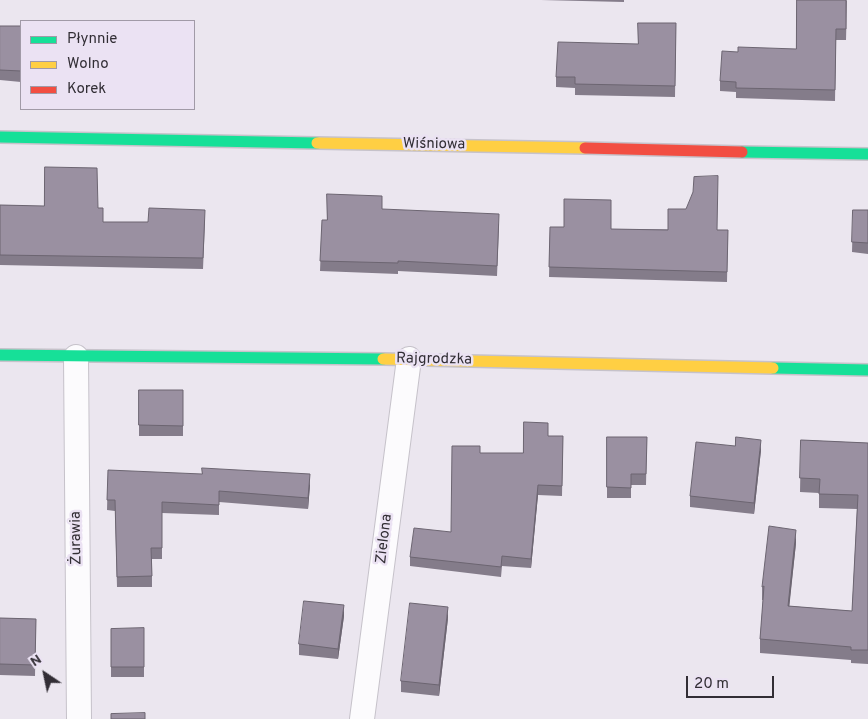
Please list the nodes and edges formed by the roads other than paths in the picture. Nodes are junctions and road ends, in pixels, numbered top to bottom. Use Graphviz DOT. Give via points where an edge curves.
graph roads {
  1 [pos="0,137"];
  2 [pos="868,154"];
  3 [pos="0,355"];
  4 [pos="76,357"];
  5 [pos="409,359"];
  6 [pos="868,370"];
  7 [pos="79,719"];
  8 [pos="362,719"];
  1 -- 2 [label="street, Wiśniowa"];
  3 -- 4 [label="street, Rajgrodzka"];
  4 -- 5 [label="street, Rajgrodzka"];
  4 -- 7 [label="street, Żurawia"];
  5 -- 6 [label="street, Rajgrodzka"];
  5 -- 8 [label="street, Zielona"];
}
